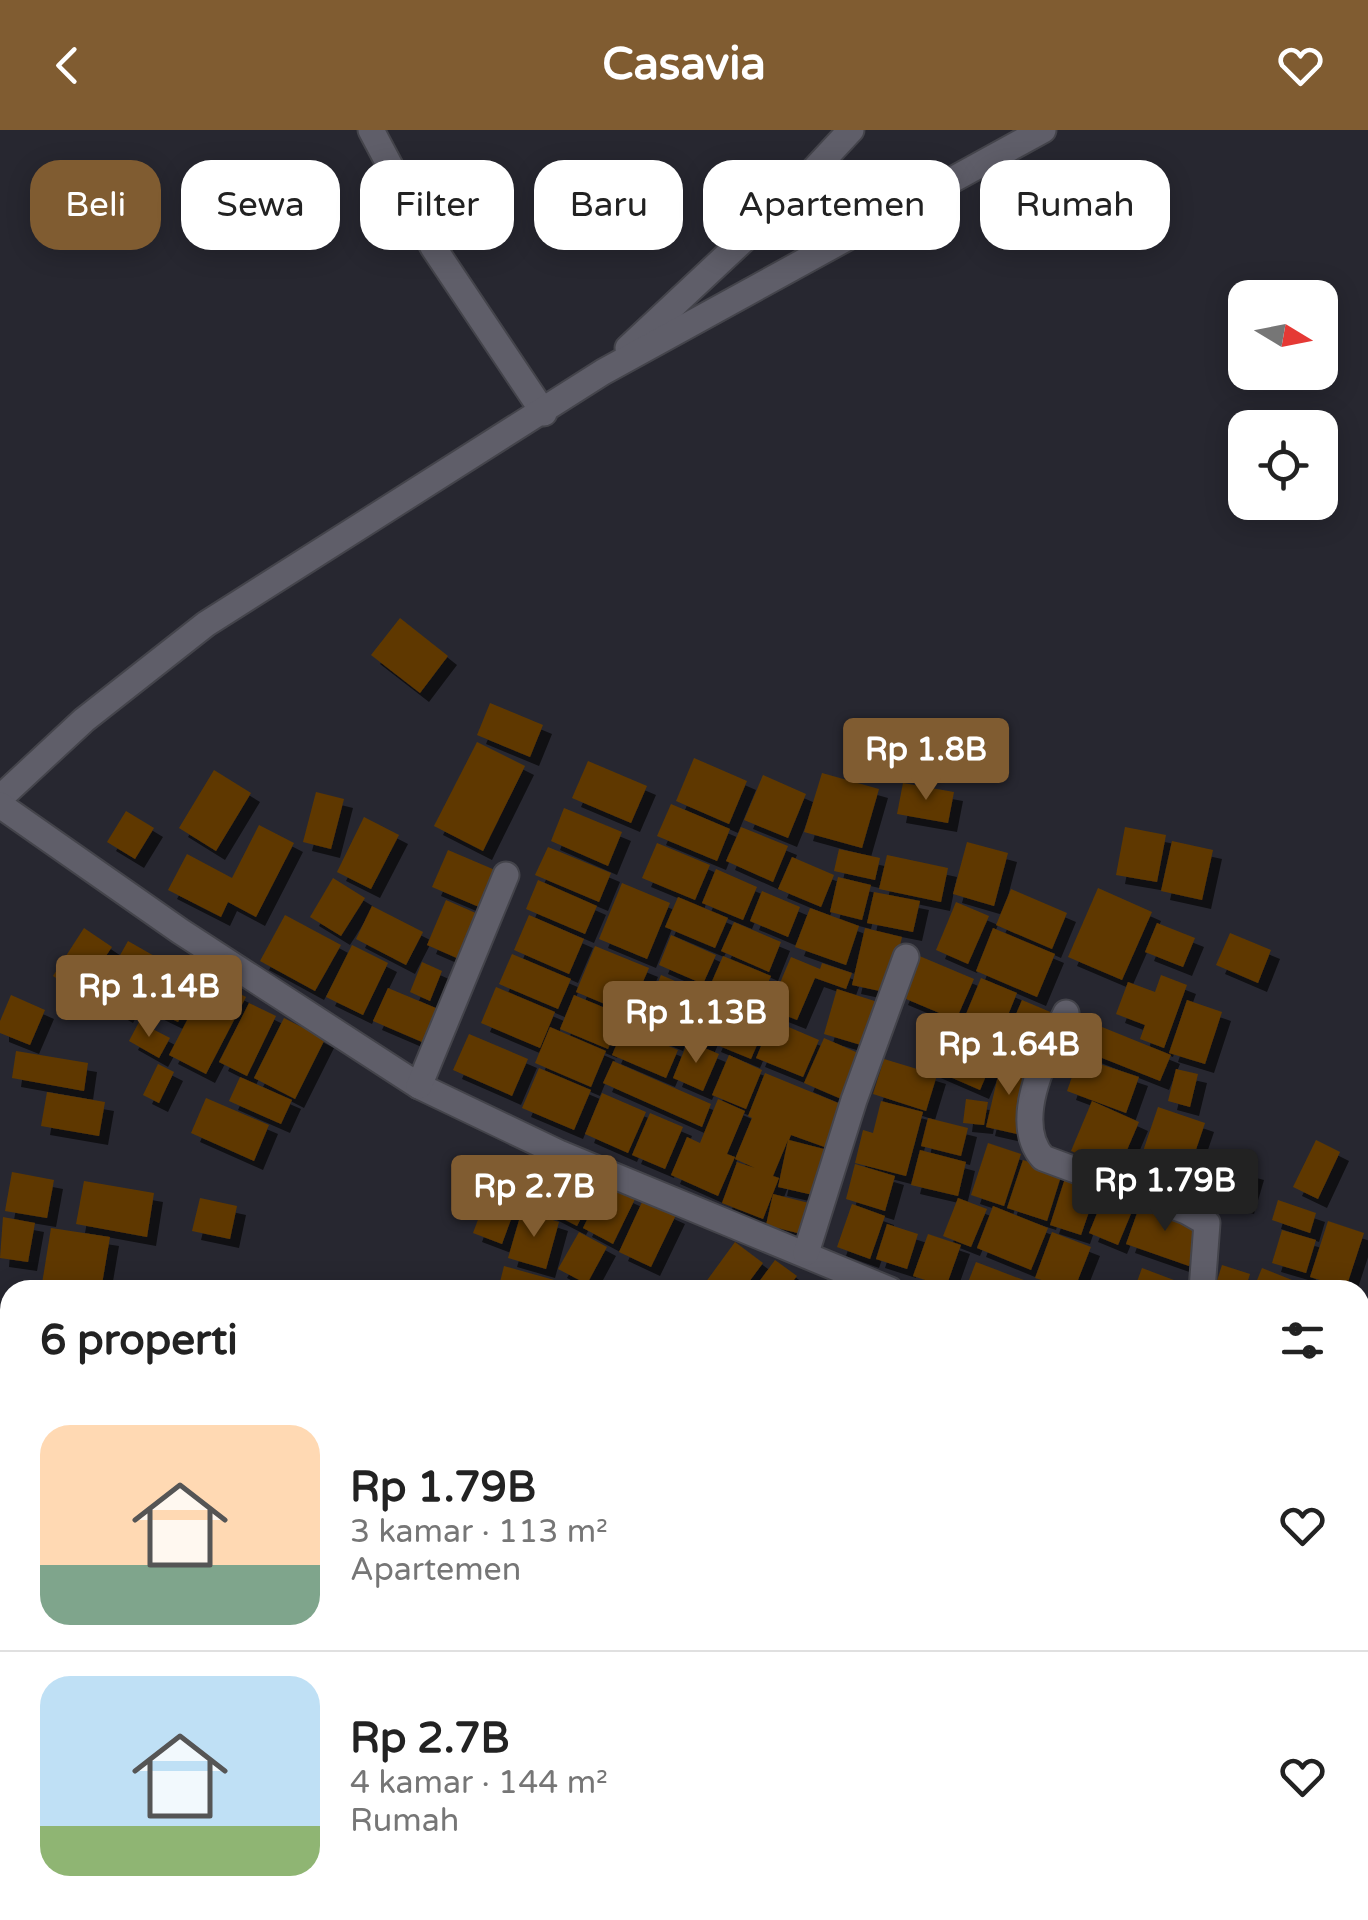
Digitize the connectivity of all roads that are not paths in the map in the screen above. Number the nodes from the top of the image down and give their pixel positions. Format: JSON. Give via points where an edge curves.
{"nodes":[{"id":1,"x":371,"y":130,"type":"edge"},
{"id":2,"x":851,"y":130,"type":"edge"},
{"id":3,"x":1043,"y":130,"type":"edge"},
{"id":4,"x":603,"y":372,"type":"junction"},
{"id":5,"x":544,"y":413,"type":"junction"},
{"id":6,"x":0,"y":801,"type":"edge"},
{"id":7,"x":506,"y":874,"type":"dead end"},
{"id":8,"x":906,"y":956,"type":"dead end"},
{"id":9,"x":1066,"y":1013,"type":"dead end"},
{"id":10,"x":418,"y":1086,"type":"junction"},
{"id":11,"x":806,"y":1253,"type":"junction"},
{"id":12,"x":867,"y":1280,"type":"edge"},
{"id":13,"x":1203,"y":1280,"type":"edge"}],
"edges":[{"from":1,"to":5,"type":"street","via":[[433,248]]},
{"from":2,"to":4,"type":"street"},
{"from":3,"to":4,"type":"street"},
{"from":4,"to":5,"type":"street"},
{"from":5,"to":6,"type":"street","via":[[206,624],[84,720]]},
{"from":6,"to":10,"type":"street","via":[[180,931]]},
{"from":7,"to":10,"type":"street"},
{"from":8,"to":11,"type":"street"},
{"from":9,"to":13,"type":"street","via":[[1038,1080],[1030,1139],[1043,1158],[1207,1223]]},
{"from":10,"to":11,"type":"street","via":[[560,1153]]},
{"from":11,"to":12,"type":"street"}]}
